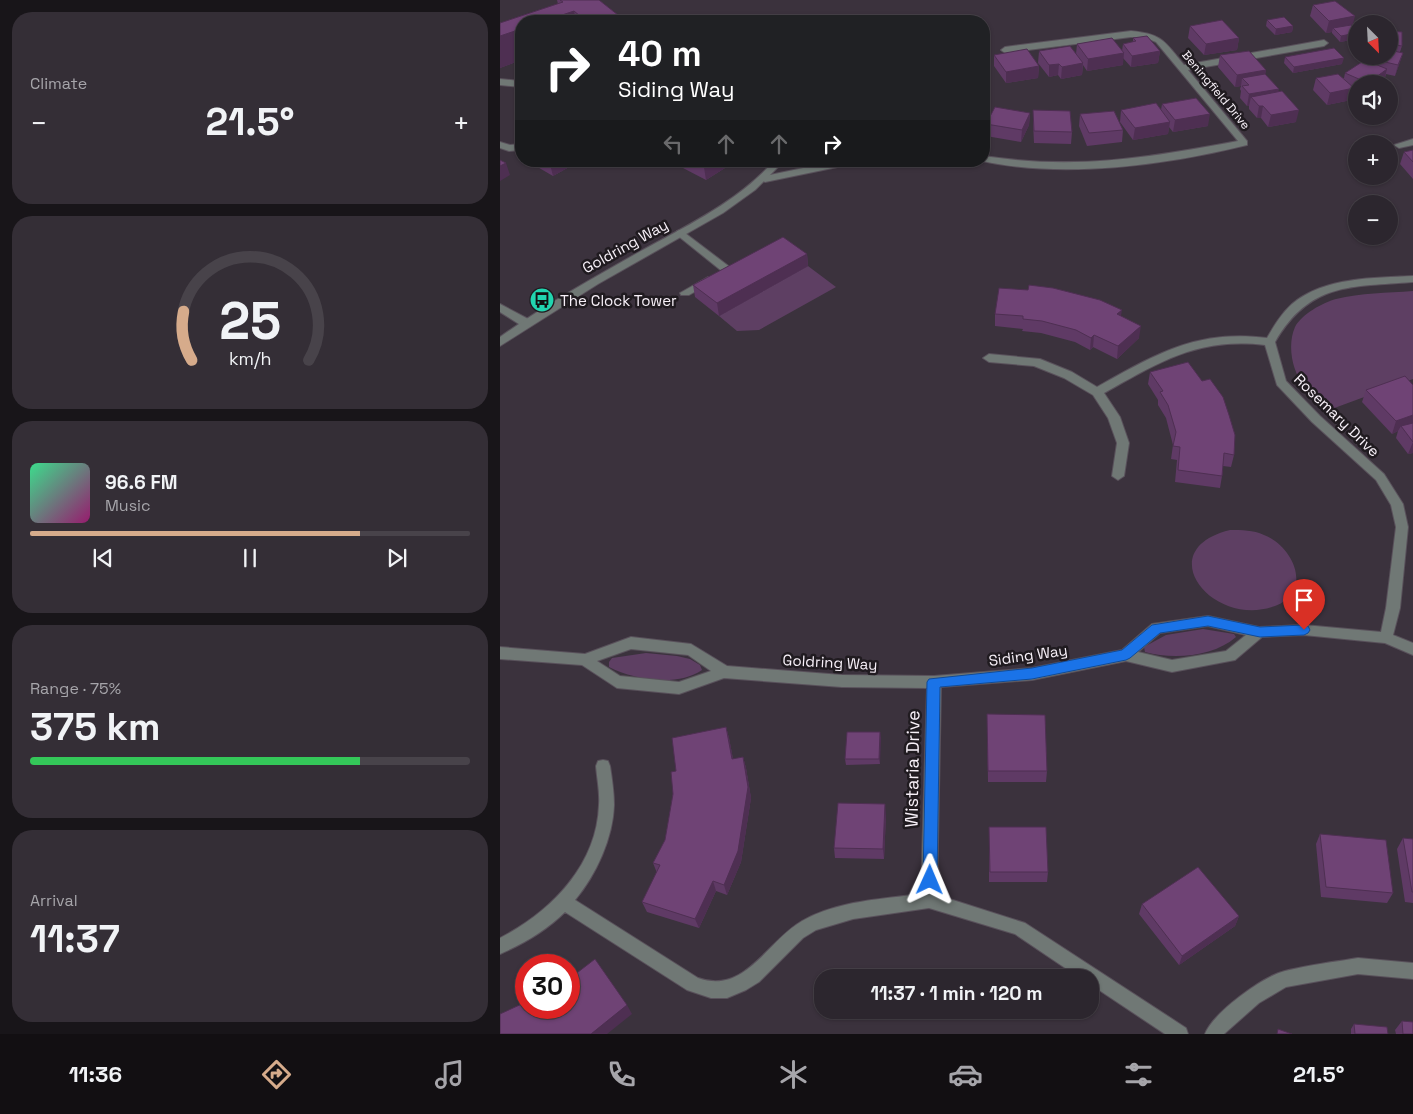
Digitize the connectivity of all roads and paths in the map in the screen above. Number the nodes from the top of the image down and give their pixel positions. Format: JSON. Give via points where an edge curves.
{"nodes":[{"id":1,"x":1324,"y":43,"type":"dead end"},
{"id":2,"x":1004,"y":50,"type":"dead end"},
{"id":3,"x":1182,"y":68,"type":"junction"},
{"id":4,"x":500,"y":82,"type":"edge"},
{"id":5,"x":515,"y":83,"type":"edge"},
{"id":6,"x":1413,"y":142,"type":"edge"},
{"id":7,"x":500,"y":145,"type":"edge"},
{"id":8,"x":1399,"y":145,"type":"dead end"},
{"id":9,"x":515,"y":148,"type":"edge"},
{"id":10,"x":990,"y":160,"type":"edge"},
{"id":11,"x":774,"y":167,"type":"edge"},
{"id":12,"x":821,"y":167,"type":"edge"},
{"id":13,"x":765,"y":178,"type":"junction"},
{"id":14,"x":681,"y":233,"type":"junction"},
{"id":15,"x":1413,"y":279,"type":"edge"},
{"id":16,"x":685,"y":293,"type":"dead end"},
{"id":17,"x":500,"y":307,"type":"edge"},
{"id":18,"x":526,"y":323,"type":"junction"},
{"id":19,"x":500,"y":342,"type":"edge"},
{"id":20,"x":1270,"y":342,"type":"junction"},
{"id":21,"x":989,"y":358,"type":"dead end"},
{"id":22,"x":1097,"y":392,"type":"junction"},
{"id":23,"x":1118,"y":476,"type":"dead end"},
{"id":24,"x":1260,"y":632,"type":"junction"},
{"id":25,"x":1386,"y":638,"type":"junction"},
{"id":26,"x":1413,"y":649,"type":"edge"},
{"id":27,"x":500,"y":653,"type":"edge"},
{"id":28,"x":1126,"y":655,"type":"junction"},
{"id":29,"x":585,"y":660,"type":"junction"},
{"id":30,"x":724,"y":672,"type":"junction"},
{"id":31,"x":934,"y":682,"type":"junction"},
{"id":32,"x":603,"y":766,"type":"dead end"},
{"id":33,"x":929,"y":900,"type":"junction"},
{"id":34,"x":565,"y":903,"type":"junction"},
{"id":35,"x":500,"y":946,"type":"edge"},
{"id":36,"x":1413,"y":971,"type":"edge"},
{"id":37,"x":1180,"y":1034,"type":"edge"},
{"id":38,"x":1212,"y":1034,"type":"edge"}],
"edges":[{"from":1,"to":3,"type":"street"},
{"from":2,"to":3,"type":"street","name":"Beningfield Drive","via":[[1145,35],[1159,40]]},
{"from":3,"to":10,"type":"street","name":"Beningfield Drive","via":[[1244,143],[1132,163],[1090,167],[1048,168]]},
{"from":4,"to":5,"type":"street"},
{"from":6,"to":8,"type":"street"},
{"from":7,"to":9,"type":"street"},
{"from":11,"to":13,"type":"street","name":"Goldring Way"},
{"from":12,"to":13,"type":"street","name":"Goldring Way"},
{"from":13,"to":14,"type":"street","name":"Goldring Way","via":[[738,201]]},
{"from":14,"to":16,"type":"street","via":[[731,268]]},
{"from":14,"to":18,"type":"street","name":"Goldring Way"},
{"from":15,"to":20,"type":"street","via":[[1352,284],[1318,292],[1294,306],[1278,324]]},
{"from":17,"to":18,"type":"street"},
{"from":18,"to":19,"type":"street","name":"Goldring Way"},
{"from":20,"to":22,"type":"street","via":[[1238,338],[1202,342],[1164,356]]},
{"from":20,"to":25,"type":"street","name":"Rosemary Drive","via":[[1281,382],[1380,477],[1397,504],[1402,527],[1393,608]]},
{"from":21,"to":22,"type":"street","via":[[1036,362]]},
{"from":22,"to":23,"type":"street","via":[[1114,417],[1123,443]]},
{"from":24,"to":25,"type":"street","name":"Siding Way","via":[[1304,630]]},
{"from":24,"to":28,"type":"street","name":"Siding Way","via":[[1230,656],[1172,666]]},
{"from":24,"to":28,"type":"street","name":"Siding Way","via":[[1208,621],[1157,628]]},
{"from":25,"to":26,"type":"street","name":"Siding Way"},
{"from":27,"to":29,"type":"street","name":"Goldring Way"},
{"from":28,"to":31,"type":"street","name":"Siding Way","via":[[1032,674]]},
{"from":29,"to":30,"type":"street","name":"Goldring Way","via":[[617,682],[679,688]]},
{"from":29,"to":30,"type":"street","name":"Goldring Way","via":[[631,643],[691,650]]},
{"from":30,"to":31,"type":"street","name":"Goldring Way","via":[[842,681]]},
{"from":31,"to":33,"type":"street","name":"Wistaria Drive"},
{"from":32,"to":34,"type":"street","via":[[606,810],[593,860]]},
{"from":33,"to":34,"type":"street","via":[[841,913],[808,926],[780,948],[761,971],[735,987],[711,990],[693,984]]},
{"from":33,"to":37,"type":"street","via":[[1019,928]]},
{"from":34,"to":35,"type":"street","via":[[524,936]]},
{"from":36,"to":38,"type":"street","via":[[1358,966],[1284,979],[1253,997]]}]}
